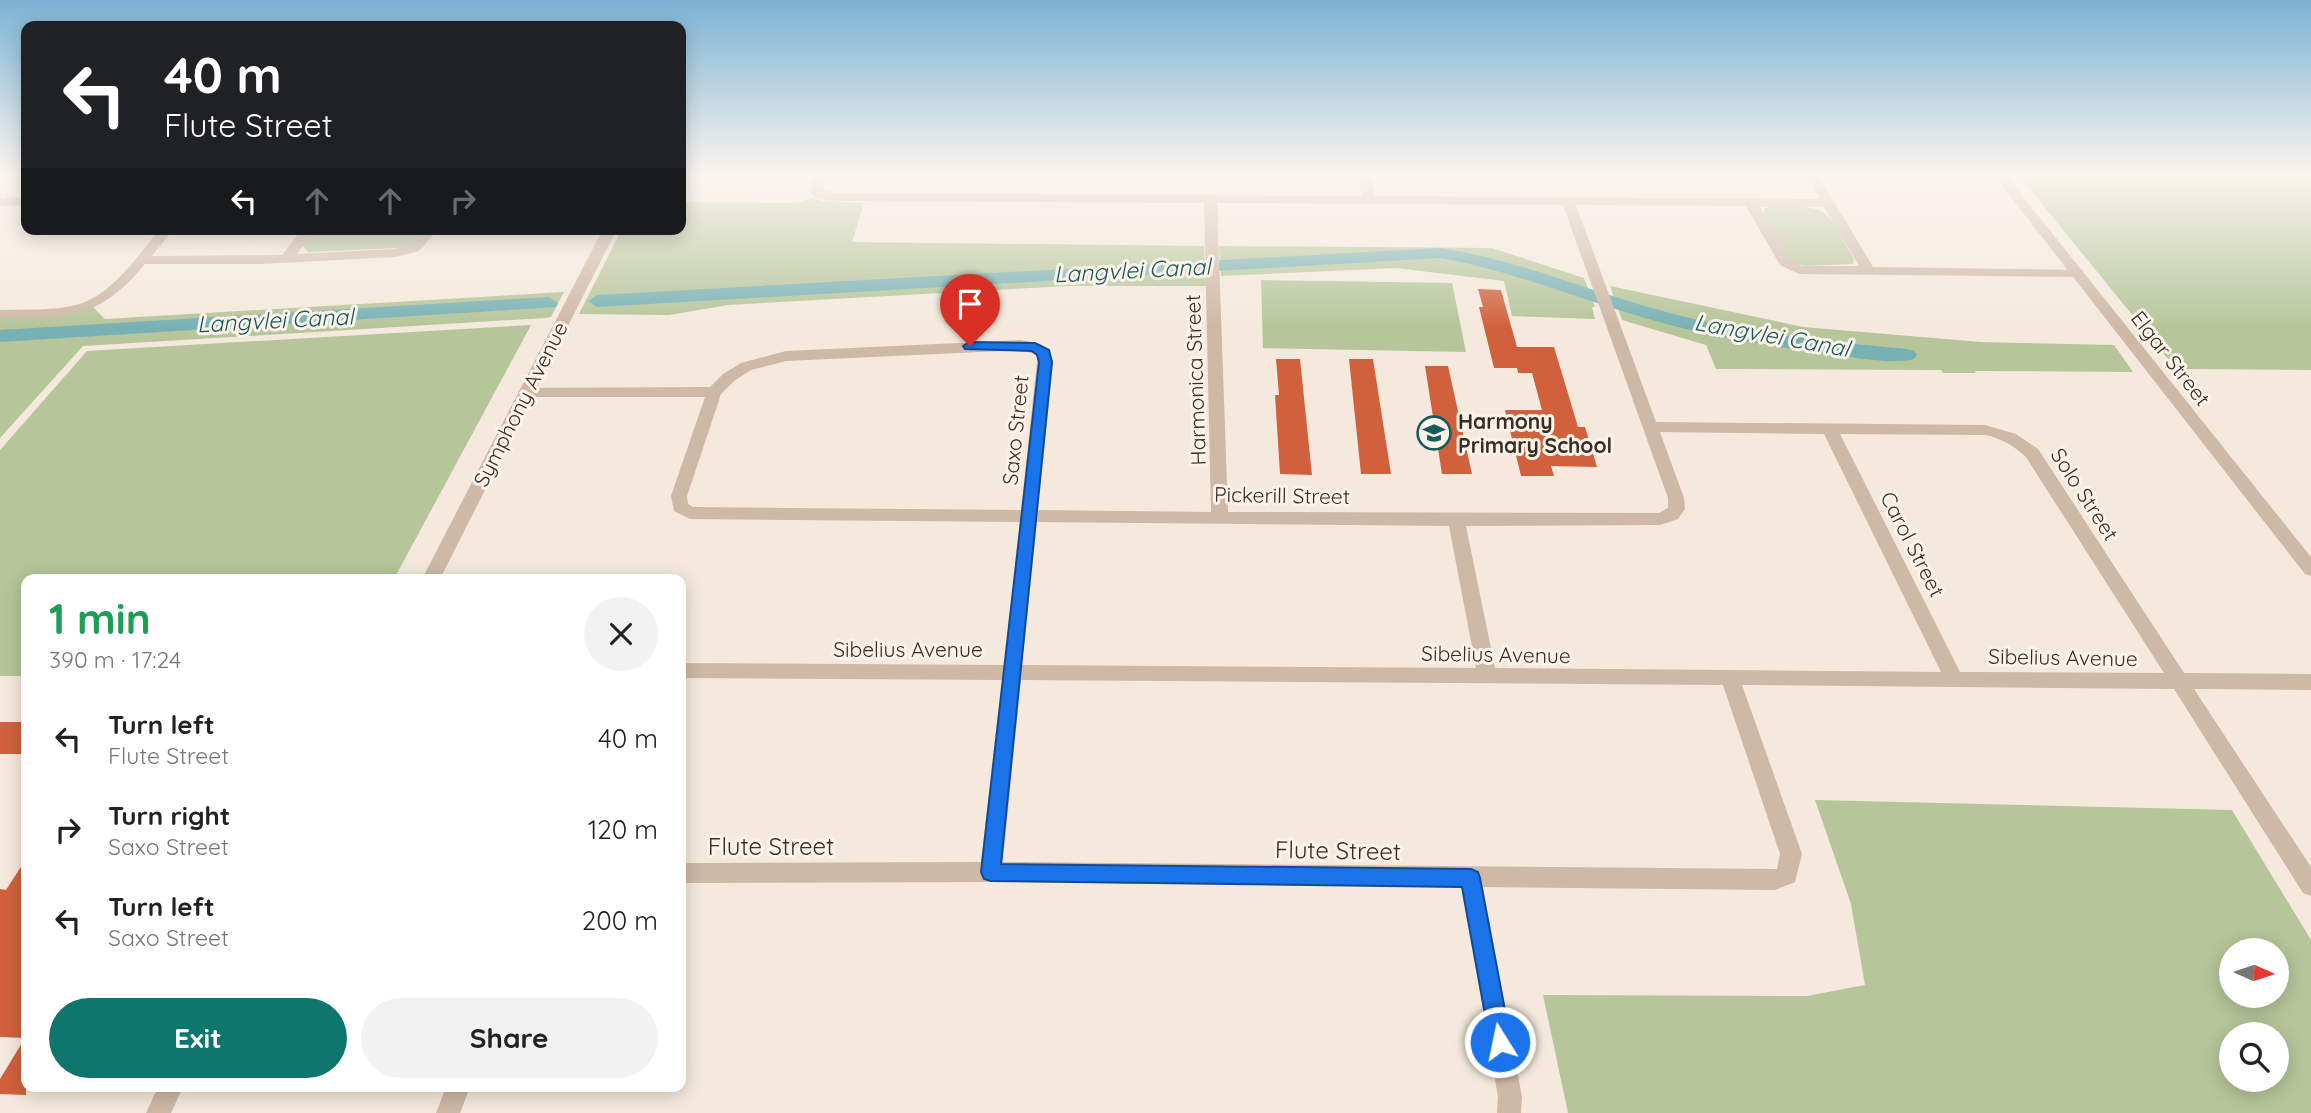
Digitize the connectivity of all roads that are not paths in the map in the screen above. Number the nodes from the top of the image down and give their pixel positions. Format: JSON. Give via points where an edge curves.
{"nodes":[{"id":1,"x":1211,"y":225,"type":"edge"},
{"id":2,"x":1577,"y":225,"type":"edge"},
{"id":3,"x":1764,"y":225,"type":"edge"},
{"id":4,"x":1842,"y":225,"type":"edge"},
{"id":5,"x":2040,"y":225,"type":"edge"},
{"id":6,"x":162,"y":235,"type":"edge"},
{"id":7,"x":304,"y":235,"type":"edge"},
{"id":8,"x":427,"y":235,"type":"edge"},
{"id":9,"x":607,"y":235,"type":"edge"},
{"id":10,"x":286,"y":259,"type":"junction"},
{"id":11,"x":141,"y":260,"type":"junction"},
{"id":12,"x":1869,"y":271,"type":"junction"},
{"id":13,"x":2078,"y":273,"type":"junction"},
{"id":14,"x":0,"y":314,"type":"edge"},
{"id":15,"x":526,"y":393,"type":"junction"},
{"id":16,"x":714,"y":393,"type":"junction"},
{"id":17,"x":1650,"y":427,"type":"junction"},
{"id":18,"x":1830,"y":430,"type":"junction"},
{"id":19,"x":1029,"y":516,"type":"junction"},
{"id":20,"x":1220,"y":517,"type":"junction"},
{"id":21,"x":1456,"y":520,"type":"junction"},
{"id":22,"x":2311,"y":569,"type":"edge"},
{"id":23,"x":434,"y":574,"type":"edge"},
{"id":24,"x":686,"y":670,"type":"edge"},
{"id":25,"x":1012,"y":672,"type":"junction"},
{"id":26,"x":1487,"y":676,"type":"junction"},
{"id":27,"x":1954,"y":678,"type":"junction"},
{"id":28,"x":1730,"y":679,"type":"junction"},
{"id":29,"x":2178,"y":681,"type":"junction"},
{"id":30,"x":2311,"y":682,"type":"edge"},
{"id":31,"x":991,"y":872,"type":"junction"},
{"id":32,"x":686,"y":873,"type":"edge"},
{"id":33,"x":1471,"y":878,"type":"junction"},
{"id":34,"x":2311,"y":886,"type":"edge"},
{"id":35,"x":168,"y":1092,"type":"edge"},
{"id":36,"x":456,"y":1092,"type":"edge"},
{"id":37,"x":158,"y":1113,"type":"edge"},
{"id":38,"x":449,"y":1113,"type":"edge"},
{"id":39,"x":1509,"y":1113,"type":"edge"}],
"edges":[{"from":1,"to":20,"type":"street","name":"Harmonica Street"},
{"from":2,"to":17,"type":"street","name":"Pickerill Street"},
{"from":3,"to":12,"type":"street","via":[[1790,267]]},
{"from":4,"to":12,"type":"street"},
{"from":5,"to":13,"type":"street","name":"Elgar Street"},
{"from":6,"to":11,"type":"street"},
{"from":7,"to":10,"type":"street"},
{"from":8,"to":10,"type":"street","via":[[421,244],[405,251]]},
{"from":9,"to":15,"type":"street","name":"Symphony Avenue"},
{"from":10,"to":11,"type":"street"},
{"from":11,"to":14,"type":"street","via":[[91,305],[67,311]]},
{"from":12,"to":13,"type":"street"},
{"from":13,"to":22,"type":"street","name":"Elgar Street"},
{"from":15,"to":16,"type":"street"},
{"from":15,"to":23,"type":"street","name":"Symphony Avenue"},
{"from":16,"to":19,"type":"street","name":"Pickerill Street","via":[[678,496],[680,507],[690,513]]},
{"from":16,"to":19,"type":"street","name":"Saxo Street","via":[[743,368],[786,356],[1035,347],[1044,353],[1045,362]]},
{"from":17,"to":18,"type":"street","name":"Solo Street"},
{"from":17,"to":21,"type":"street","name":"Pickerill Street","via":[[1675,498],[1677,509],[1672,515],[1645,520]]},
{"from":18,"to":27,"type":"street","name":"Carol Street"},
{"from":18,"to":29,"type":"street","name":"Solo Street","via":[[1985,430],[2023,445]]},
{"from":19,"to":20,"type":"street","name":"Pickerill Street"},
{"from":19,"to":25,"type":"street","name":"Saxo Street"},
{"from":20,"to":21,"type":"street","name":"Pickerill Street"},
{"from":21,"to":26,"type":"street"},
{"from":24,"to":25,"type":"street","name":"Sibelius Avenue"},
{"from":25,"to":26,"type":"street","name":"Sibelius Avenue"},
{"from":25,"to":31,"type":"street","name":"Saxo Street"},
{"from":26,"to":28,"type":"street","name":"Sibelius Avenue"},
{"from":27,"to":28,"type":"street","name":"Sibelius Avenue"},
{"from":27,"to":29,"type":"street","name":"Sibelius Avenue"},
{"from":28,"to":33,"type":"street","name":"Flute Street","via":[[1791,854],[1787,875],[1760,882]]},
{"from":29,"to":30,"type":"street","name":"Sibelius Avenue"},
{"from":29,"to":34,"type":"street","name":"Solo Street"},
{"from":31,"to":32,"type":"street","name":"Flute Street"},
{"from":31,"to":33,"type":"street","name":"Flute Street"},
{"from":33,"to":39,"type":"street","via":[[1510,1097]]},
{"from":35,"to":37,"type":"street"},
{"from":36,"to":38,"type":"street"}]}
